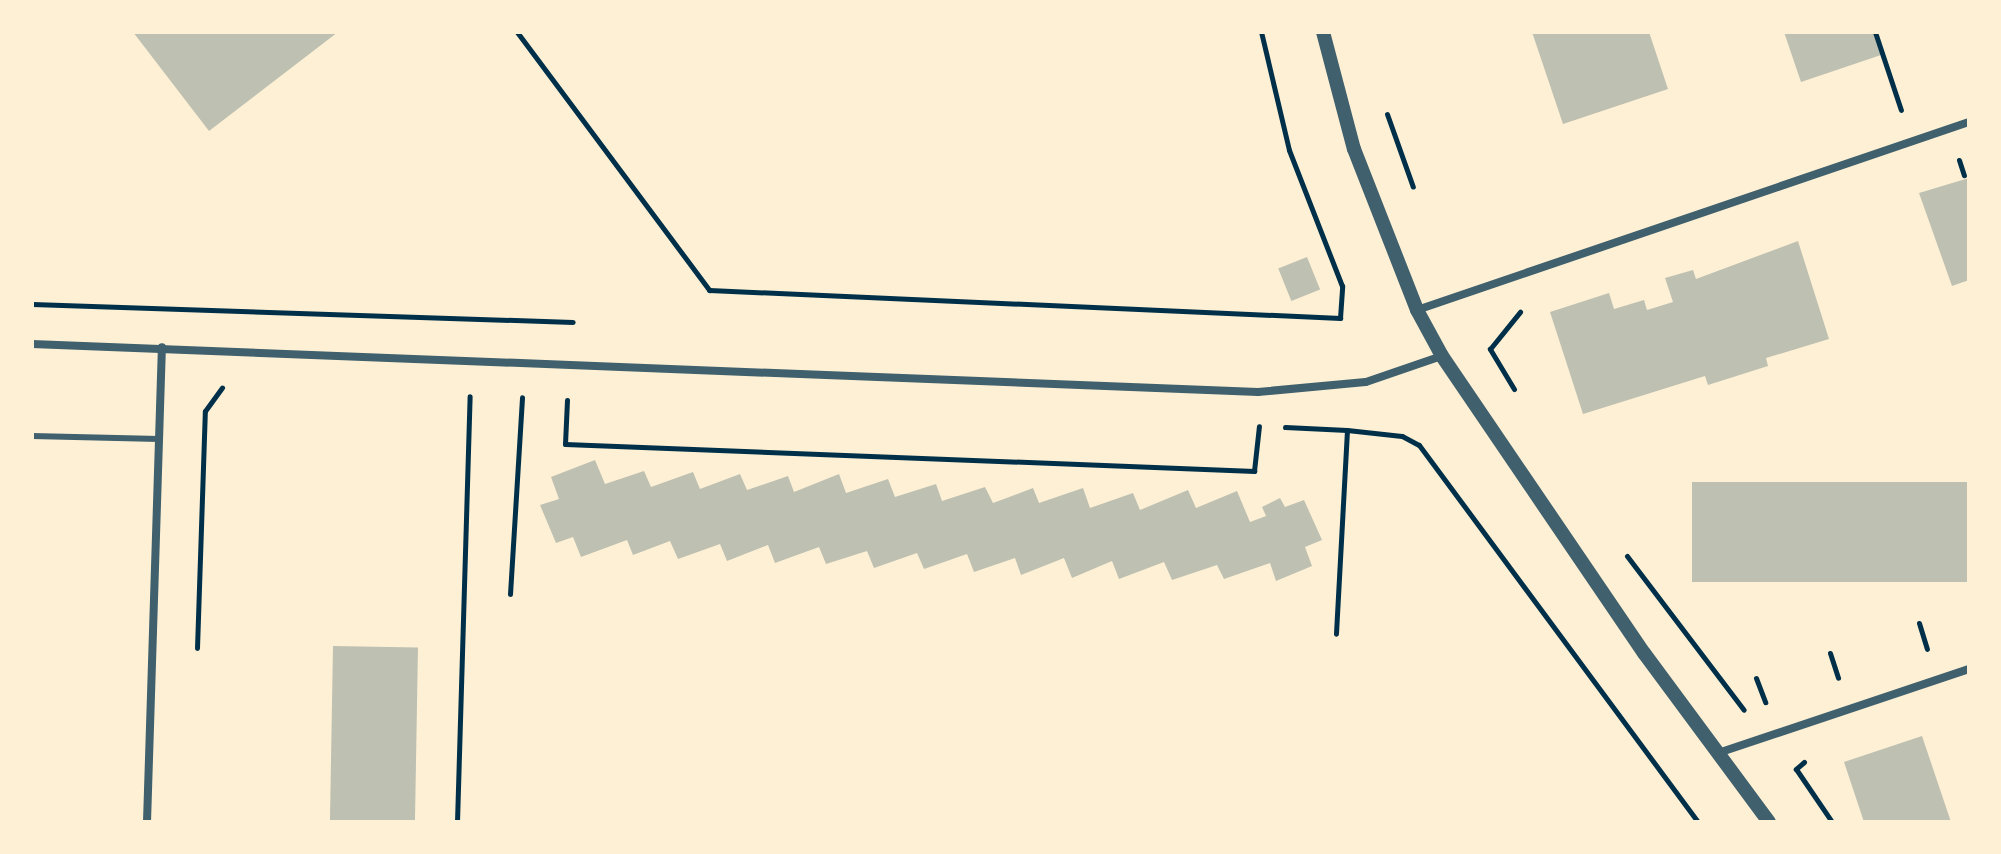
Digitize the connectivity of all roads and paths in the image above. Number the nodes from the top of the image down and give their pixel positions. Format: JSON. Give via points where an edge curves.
{"nodes":[{"id":1,"x":517,"y":32,"type":"edge"},
{"id":2,"x":1261,"y":32,"type":"edge"},
{"id":3,"x":1323,"y":32,"type":"edge"},
{"id":4,"x":1875,"y":32,"type":"edge"},
{"id":5,"x":1385,"y":106,"type":"dead end"},
{"id":6,"x":1904,"y":118,"type":"dead end"},
{"id":7,"x":1969,"y":122,"type":"edge"},
{"id":8,"x":1969,"y":156,"type":"edge"},
{"id":9,"x":1959,"y":159,"type":"junction"},
{"id":10,"x":1946,"y":163,"type":"dead end"},
{"id":11,"x":1964,"y":175,"type":"dead end"},
{"id":12,"x":1416,"y":194,"type":"dead end"},
{"id":13,"x":32,"y":304,"type":"edge"},
{"id":14,"x":1525,"y":306,"type":"dead end"},
{"id":15,"x":1417,"y":310,"type":"junction"},
{"id":16,"x":573,"y":322,"type":"dead end"},
{"id":17,"x":32,"y":344,"type":"edge"},
{"id":18,"x":162,"y":347,"type":"junction"},
{"id":19,"x":1442,"y":356,"type":"junction"},
{"id":20,"x":228,"y":385,"type":"dead end"},
{"id":21,"x":454,"y":394,"type":"dead end"},
{"id":22,"x":537,"y":397,"type":"dead end"},
{"id":23,"x":552,"y":398,"type":"dead end"},
{"id":24,"x":1521,"y":401,"type":"dead end"},
{"id":25,"x":1347,"y":430,"type":"junction"},
{"id":26,"x":32,"y":436,"type":"edge"},
{"id":27,"x":159,"y":439,"type":"junction"},
{"id":28,"x":1619,"y":545,"type":"dead end"},
{"id":29,"x":510,"y":594,"type":"dead end"},
{"id":30,"x":1919,"y":623,"type":"dead end"},
{"id":31,"x":1336,"y":634,"type":"dead end"},
{"id":32,"x":1941,"y":645,"type":"dead end"},
{"id":33,"x":197,"y":648,"type":"dead end"},
{"id":34,"x":1927,"y":650,"type":"junction"},
{"id":35,"x":1830,"y":653,"type":"dead end"},
{"id":36,"x":1912,"y":655,"type":"dead end"},
{"id":37,"x":1969,"y":669,"type":"edge"},
{"id":38,"x":1853,"y":674,"type":"dead end"},
{"id":39,"x":1756,"y":678,"type":"dead end"},
{"id":40,"x":1838,"y":679,"type":"junction"},
{"id":41,"x":1824,"y":684,"type":"dead end"},
{"id":42,"x":1780,"y":698,"type":"dead end"},
{"id":43,"x":1765,"y":703,"type":"junction"},
{"id":44,"x":1814,"y":752,"type":"dead end"},
{"id":45,"x":1718,"y":753,"type":"junction"},
{"id":46,"x":147,"y":822,"type":"edge"},
{"id":47,"x":457,"y":822,"type":"edge"},
{"id":48,"x":1698,"y":822,"type":"edge"},
{"id":49,"x":1769,"y":822,"type":"edge"},
{"id":50,"x":1832,"y":822,"type":"edge"}],
"edges":[{"from":1,"to":2,"type":"path","via":[[709,290],[1340,318],[1342,286],[1289,150]]},
{"from":3,"to":15,"type":"street","via":[[1354,149]]},
{"from":4,"to":6,"type":"path"},
{"from":5,"to":12,"type":"path"},
{"from":7,"to":15,"type":"street"},
{"from":8,"to":9,"type":"path"},
{"from":9,"to":10,"type":"path"},
{"from":9,"to":11,"type":"path"},
{"from":13,"to":16,"type":"path"},
{"from":14,"to":24,"type":"path","via":[[1490,349]]},
{"from":15,"to":19,"type":"street"},
{"from":17,"to":18,"type":"street"},
{"from":18,"to":19,"type":"street","via":[[1258,392],[1366,382]]},
{"from":18,"to":27,"type":"street"},
{"from":19,"to":45,"type":"street"},
{"from":20,"to":33,"type":"path","via":[[209,398],[205,411]]},
{"from":21,"to":47,"type":"path","via":[[470,395]]},
{"from":22,"to":29,"type":"path","via":[[522,397]]},
{"from":23,"to":25,"type":"path","via":[[567,398],[565,444],[581,445],[1254,471],[1256,426]]},
{"from":25,"to":31,"type":"path"},
{"from":25,"to":48,"type":"path","via":[[1402,436],[1419,445]]},
{"from":26,"to":27,"type":"lane"},
{"from":27,"to":46,"type":"street"},
{"from":28,"to":43,"type":"path","via":[[1743,710]]},
{"from":30,"to":34,"type":"path"},
{"from":32,"to":34,"type":"path"},
{"from":34,"to":36,"type":"path"},
{"from":35,"to":40,"type":"path"},
{"from":37,"to":45,"type":"street"},
{"from":38,"to":40,"type":"path"},
{"from":39,"to":43,"type":"path"},
{"from":40,"to":41,"type":"path"},
{"from":42,"to":43,"type":"path"},
{"from":44,"to":50,"type":"path","via":[[1796,769]]},
{"from":45,"to":49,"type":"street"}]}
